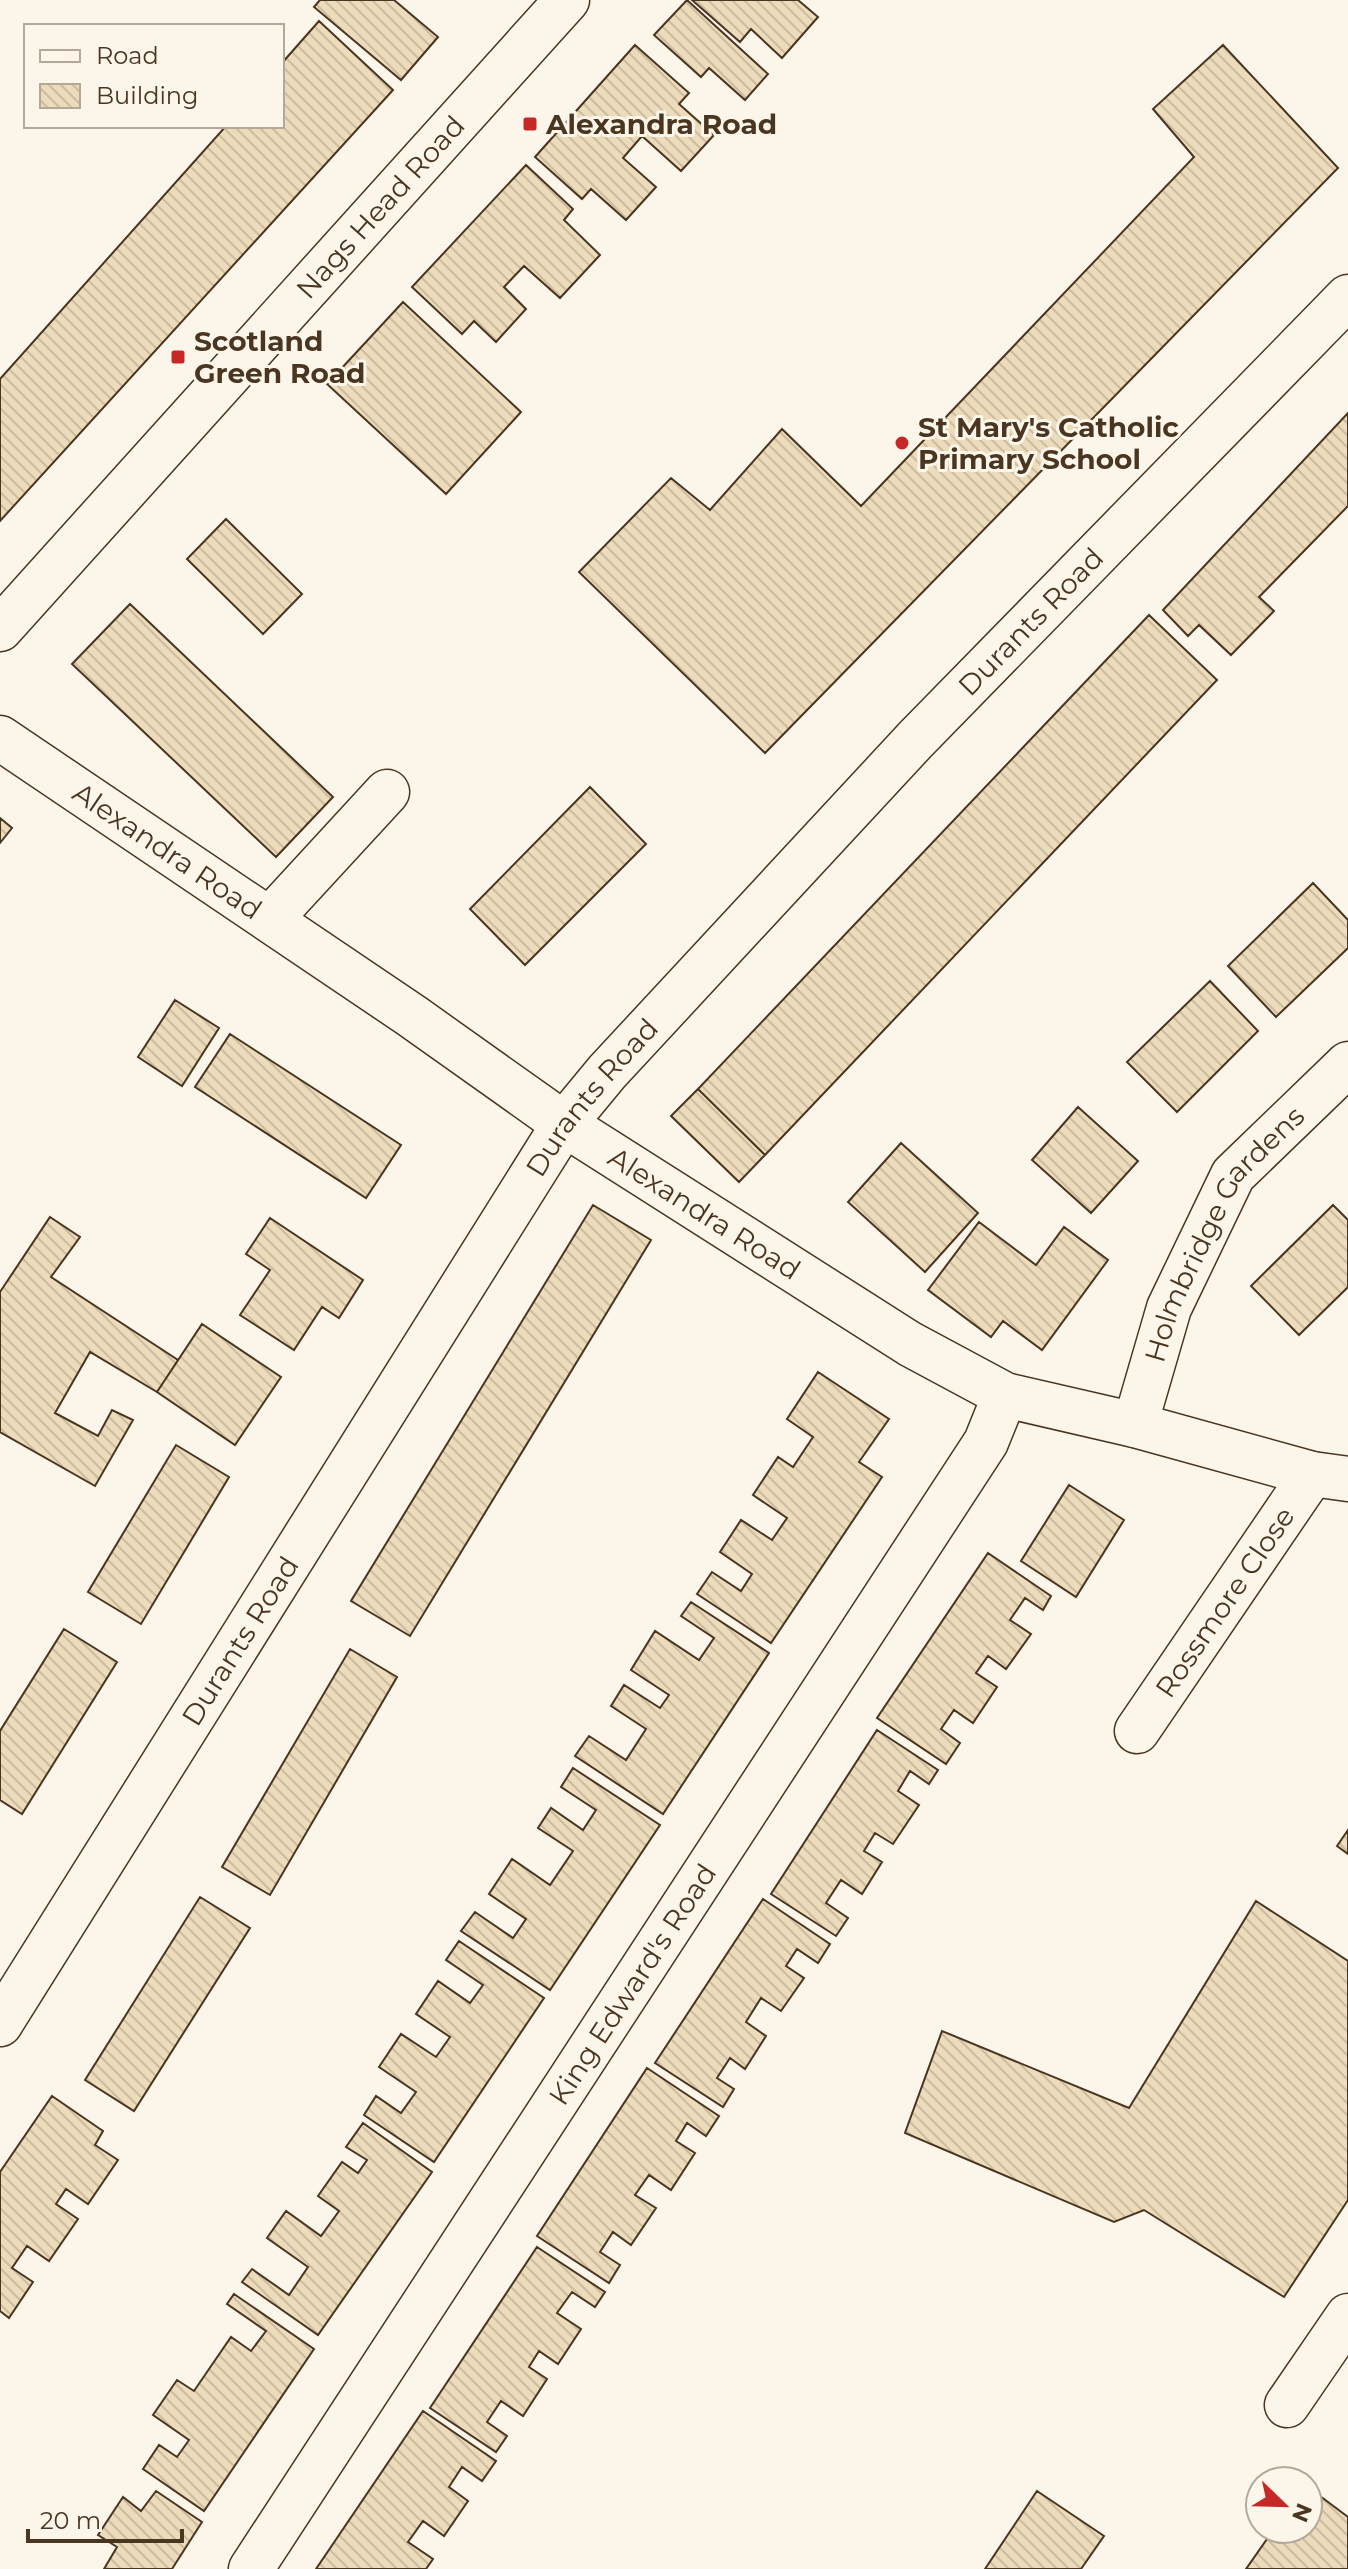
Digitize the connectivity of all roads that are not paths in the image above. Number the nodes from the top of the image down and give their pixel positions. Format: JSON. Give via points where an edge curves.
{"nodes":[{"id":1,"x":567,"y":0,"type":"edge"},
{"id":2,"x":1348,"y":297,"type":"edge"},
{"id":3,"x":0,"y":629,"type":"edge"},
{"id":4,"x":16,"y":750,"type":"edge"},
{"id":5,"x":387,"y":792,"type":"dead end"},
{"id":6,"x":270,"y":919,"type":"junction"},
{"id":7,"x":1348,"y":1064,"type":"edge"},
{"id":8,"x":564,"y":1124,"type":"junction"},
{"id":9,"x":1005,"y":1395,"type":"junction"},
{"id":10,"x":1135,"y":1425,"type":"junction"},
{"id":11,"x":1330,"y":1476,"type":"edge"},
{"id":12,"x":1137,"y":1731,"type":"dead end"},
{"id":13,"x":0,"y":2024,"type":"edge"},
{"id":14,"x":1348,"y":2316,"type":"edge"},
{"id":15,"x":1287,"y":2405,"type":"dead end"},
{"id":16,"x":251,"y":2569,"type":"edge"}],
"edges":[{"from":1,"to":3,"type":"street","name":"Nags Head Road"},
{"from":2,"to":8,"type":"street","name":"Durants Road","via":[[915,740]]},
{"from":4,"to":6,"type":"street","name":"Alexandra Road"},
{"from":5,"to":6,"type":"street"},
{"from":6,"to":8,"type":"street","name":"Alexandra Road"},
{"from":7,"to":10,"type":"street","name":"Holmbridge Gardens","via":[[1233,1175],[1169,1308]]},
{"from":8,"to":9,"type":"street","name":"Alexandra Road","via":[[910,1344]]},
{"from":8,"to":13,"type":"street","name":"Durants Road"},
{"from":9,"to":10,"type":"street","name":"Alexandra Road"},
{"from":9,"to":16,"type":"street","name":"King Edward's Road","via":[[978,1456]]},
{"from":10,"to":11,"type":"street","name":"Alexandra Road"},
{"from":11,"to":12,"type":"street","name":"Rossmore Close"},
{"from":14,"to":15,"type":"street"}]}
